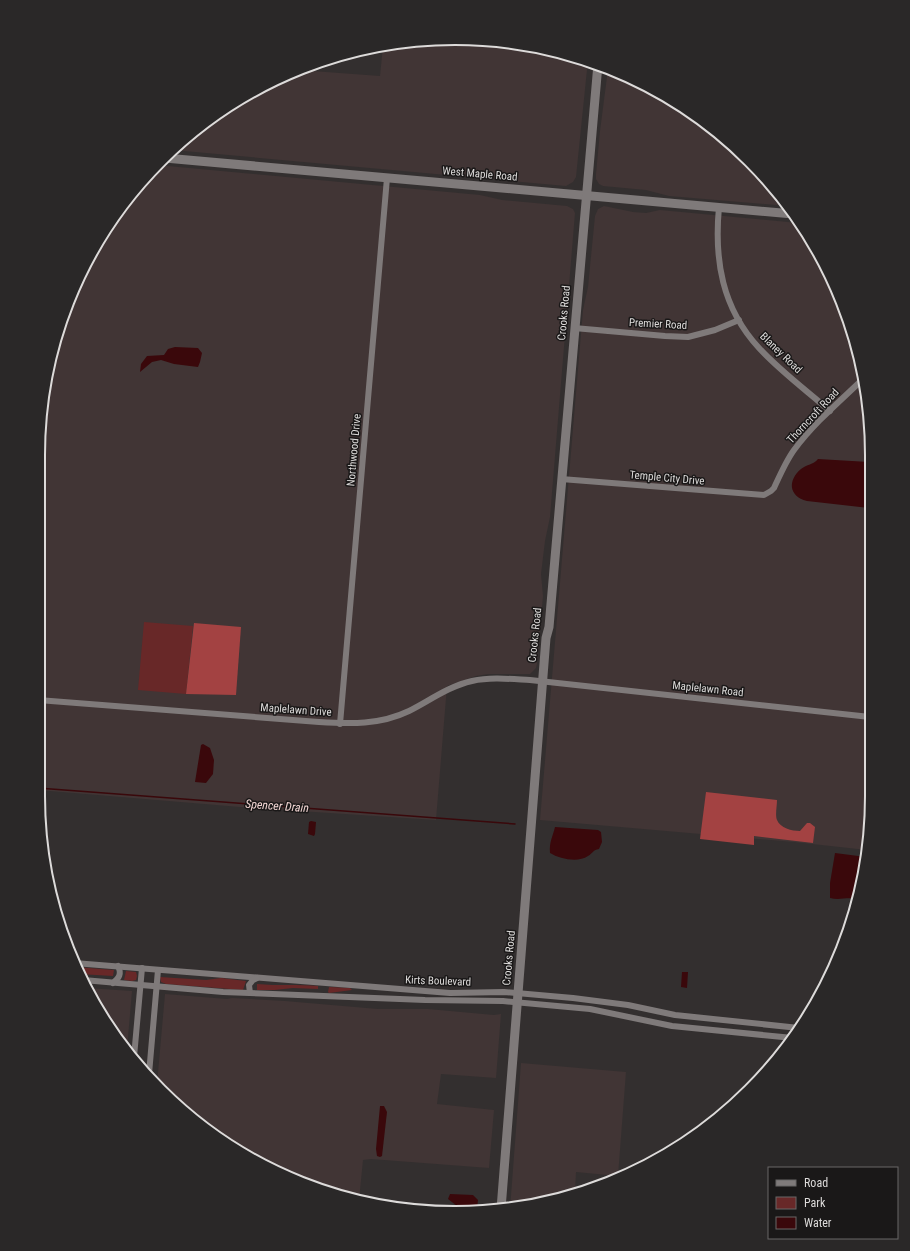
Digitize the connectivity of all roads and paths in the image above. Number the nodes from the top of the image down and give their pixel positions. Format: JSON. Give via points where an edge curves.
{"nodes":[{"id":1,"x":597,"y":71,"type":"edge"},
{"id":2,"x":172,"y":159,"type":"edge"},
{"id":3,"x":387,"y":178,"type":"junction"},
{"id":4,"x":587,"y":196,"type":"junction"},
{"id":5,"x":718,"y":207,"type":"junction"},
{"id":6,"x":786,"y":213,"type":"edge"},
{"id":7,"x":739,"y":320,"type":"junction"},
{"id":8,"x":574,"y":328,"type":"junction"},
{"id":9,"x":858,"y":384,"type":"edge"},
{"id":10,"x":830,"y":411,"type":"junction"},
{"id":11,"x":561,"y":479,"type":"junction"},
{"id":12,"x":771,"y":491,"type":"joint"},
{"id":13,"x":543,"y":682,"type":"junction"},
{"id":14,"x":45,"y":701,"type":"edge"},
{"id":15,"x":865,"y":715,"type":"edge"},
{"id":16,"x":340,"y":724,"type":"junction"},
{"id":17,"x":81,"y":963,"type":"edge"},
{"id":18,"x":118,"y":966,"type":"junction"},
{"id":19,"x":142,"y":968,"type":"junction"},
{"id":20,"x":158,"y":970,"type":"junction"},
{"id":21,"x":258,"y":978,"type":"junction"},
{"id":22,"x":89,"y":981,"type":"edge"},
{"id":23,"x":113,"y":983,"type":"junction"},
{"id":24,"x":323,"y":983,"type":"junction"},
{"id":25,"x":140,"y":985,"type":"junction"},
{"id":26,"x":156,"y":986,"type":"junction"},
{"id":27,"x":250,"y":993,"type":"junction"},
{"id":28,"x":319,"y":995,"type":"junction"},
{"id":29,"x":517,"y":998,"type":"junction"},
{"id":30,"x":793,"y":1027,"type":"edge"},
{"id":31,"x":786,"y":1037,"type":"edge"},
{"id":32,"x":134,"y":1051,"type":"edge"},
{"id":33,"x":149,"y":1069,"type":"edge"},
{"id":34,"x":502,"y":1203,"type":"edge"}],
"edges":[{"from":1,"to":4,"type":"main road","name":"Crooks Road"},
{"from":2,"to":3,"type":"main road","name":"West Maple Road"},
{"from":3,"to":4,"type":"main road","name":"West Maple Road"},
{"from":3,"to":16,"type":"street","name":"Northwood Drive"},
{"from":4,"to":5,"type":"main road","name":"West Maple Road"},
{"from":4,"to":8,"type":"main road","name":"Crooks Road"},
{"from":5,"to":6,"type":"main road","name":"West Maple Road"},
{"from":5,"to":7,"type":"street","name":"Blaney Road","via":[[718,258],[725,291]]},
{"from":7,"to":8,"type":"street","name":"Premier Road","via":[[688,337]]},
{"from":7,"to":10,"type":"street","name":"Blaney Road","via":[[765,354]]},
{"from":8,"to":11,"type":"main road","name":"Crooks Road"},
{"from":9,"to":10,"type":"street","name":"Thorncroft Road"},
{"from":10,"to":12,"type":"street","name":"Thorncroft Road","via":[[804,437]]},
{"from":11,"to":12,"type":"street","name":"Temple City Drive","via":[[755,495],[764,495]]},
{"from":11,"to":13,"type":"main road","name":"Crooks Road"},
{"from":13,"to":15,"type":"street","name":"Maplelawn Road"},
{"from":13,"to":16,"type":"street","name":"Maplelawn Drive","via":[[496,678],[471,681],[388,719],[369,723]]},
{"from":13,"to":29,"type":"main road","name":"Crooks Road"},
{"from":14,"to":16,"type":"street","name":"Maplelawn Drive"},
{"from":17,"to":18,"type":"street","name":"Kirts Boulevard"},
{"from":18,"to":19,"type":"street","name":"Kirts Boulevard"},
{"from":18,"to":23,"type":"street","via":[[120,974]]},
{"from":19,"to":20,"type":"street","name":"Kirts Boulevard"},
{"from":19,"to":25,"type":"street"},
{"from":20,"to":21,"type":"street","name":"Kirts Boulevard"},
{"from":20,"to":26,"type":"street"},
{"from":21,"to":24,"type":"street","name":"Kirts Boulevard"},
{"from":21,"to":27,"type":"street","via":[[250,982]]},
{"from":22,"to":23,"type":"street","name":"Kirts Boulevard"},
{"from":23,"to":25,"type":"street","name":"Kirts Boulevard"},
{"from":24,"to":28,"type":"street","via":[[323,991]]},
{"from":24,"to":29,"type":"street","name":"Kirts Boulevard"},
{"from":25,"to":26,"type":"street","name":"Kirts Boulevard"},
{"from":25,"to":32,"type":"street"},
{"from":26,"to":27,"type":"street","name":"Kirts Boulevard"},
{"from":26,"to":33,"type":"street"},
{"from":27,"to":28,"type":"street","name":"Kirts Boulevard"},
{"from":28,"to":29,"type":"street","name":"Kirts Boulevard"},
{"from":29,"to":30,"type":"street","name":"Kirts Boulevard","via":[[628,1005],[675,1016]]},
{"from":29,"to":31,"type":"street","name":"Kirts Boulevard","via":[[590,1009],[672,1026]]},
{"from":29,"to":34,"type":"main road","name":"Crooks Road"}]}
